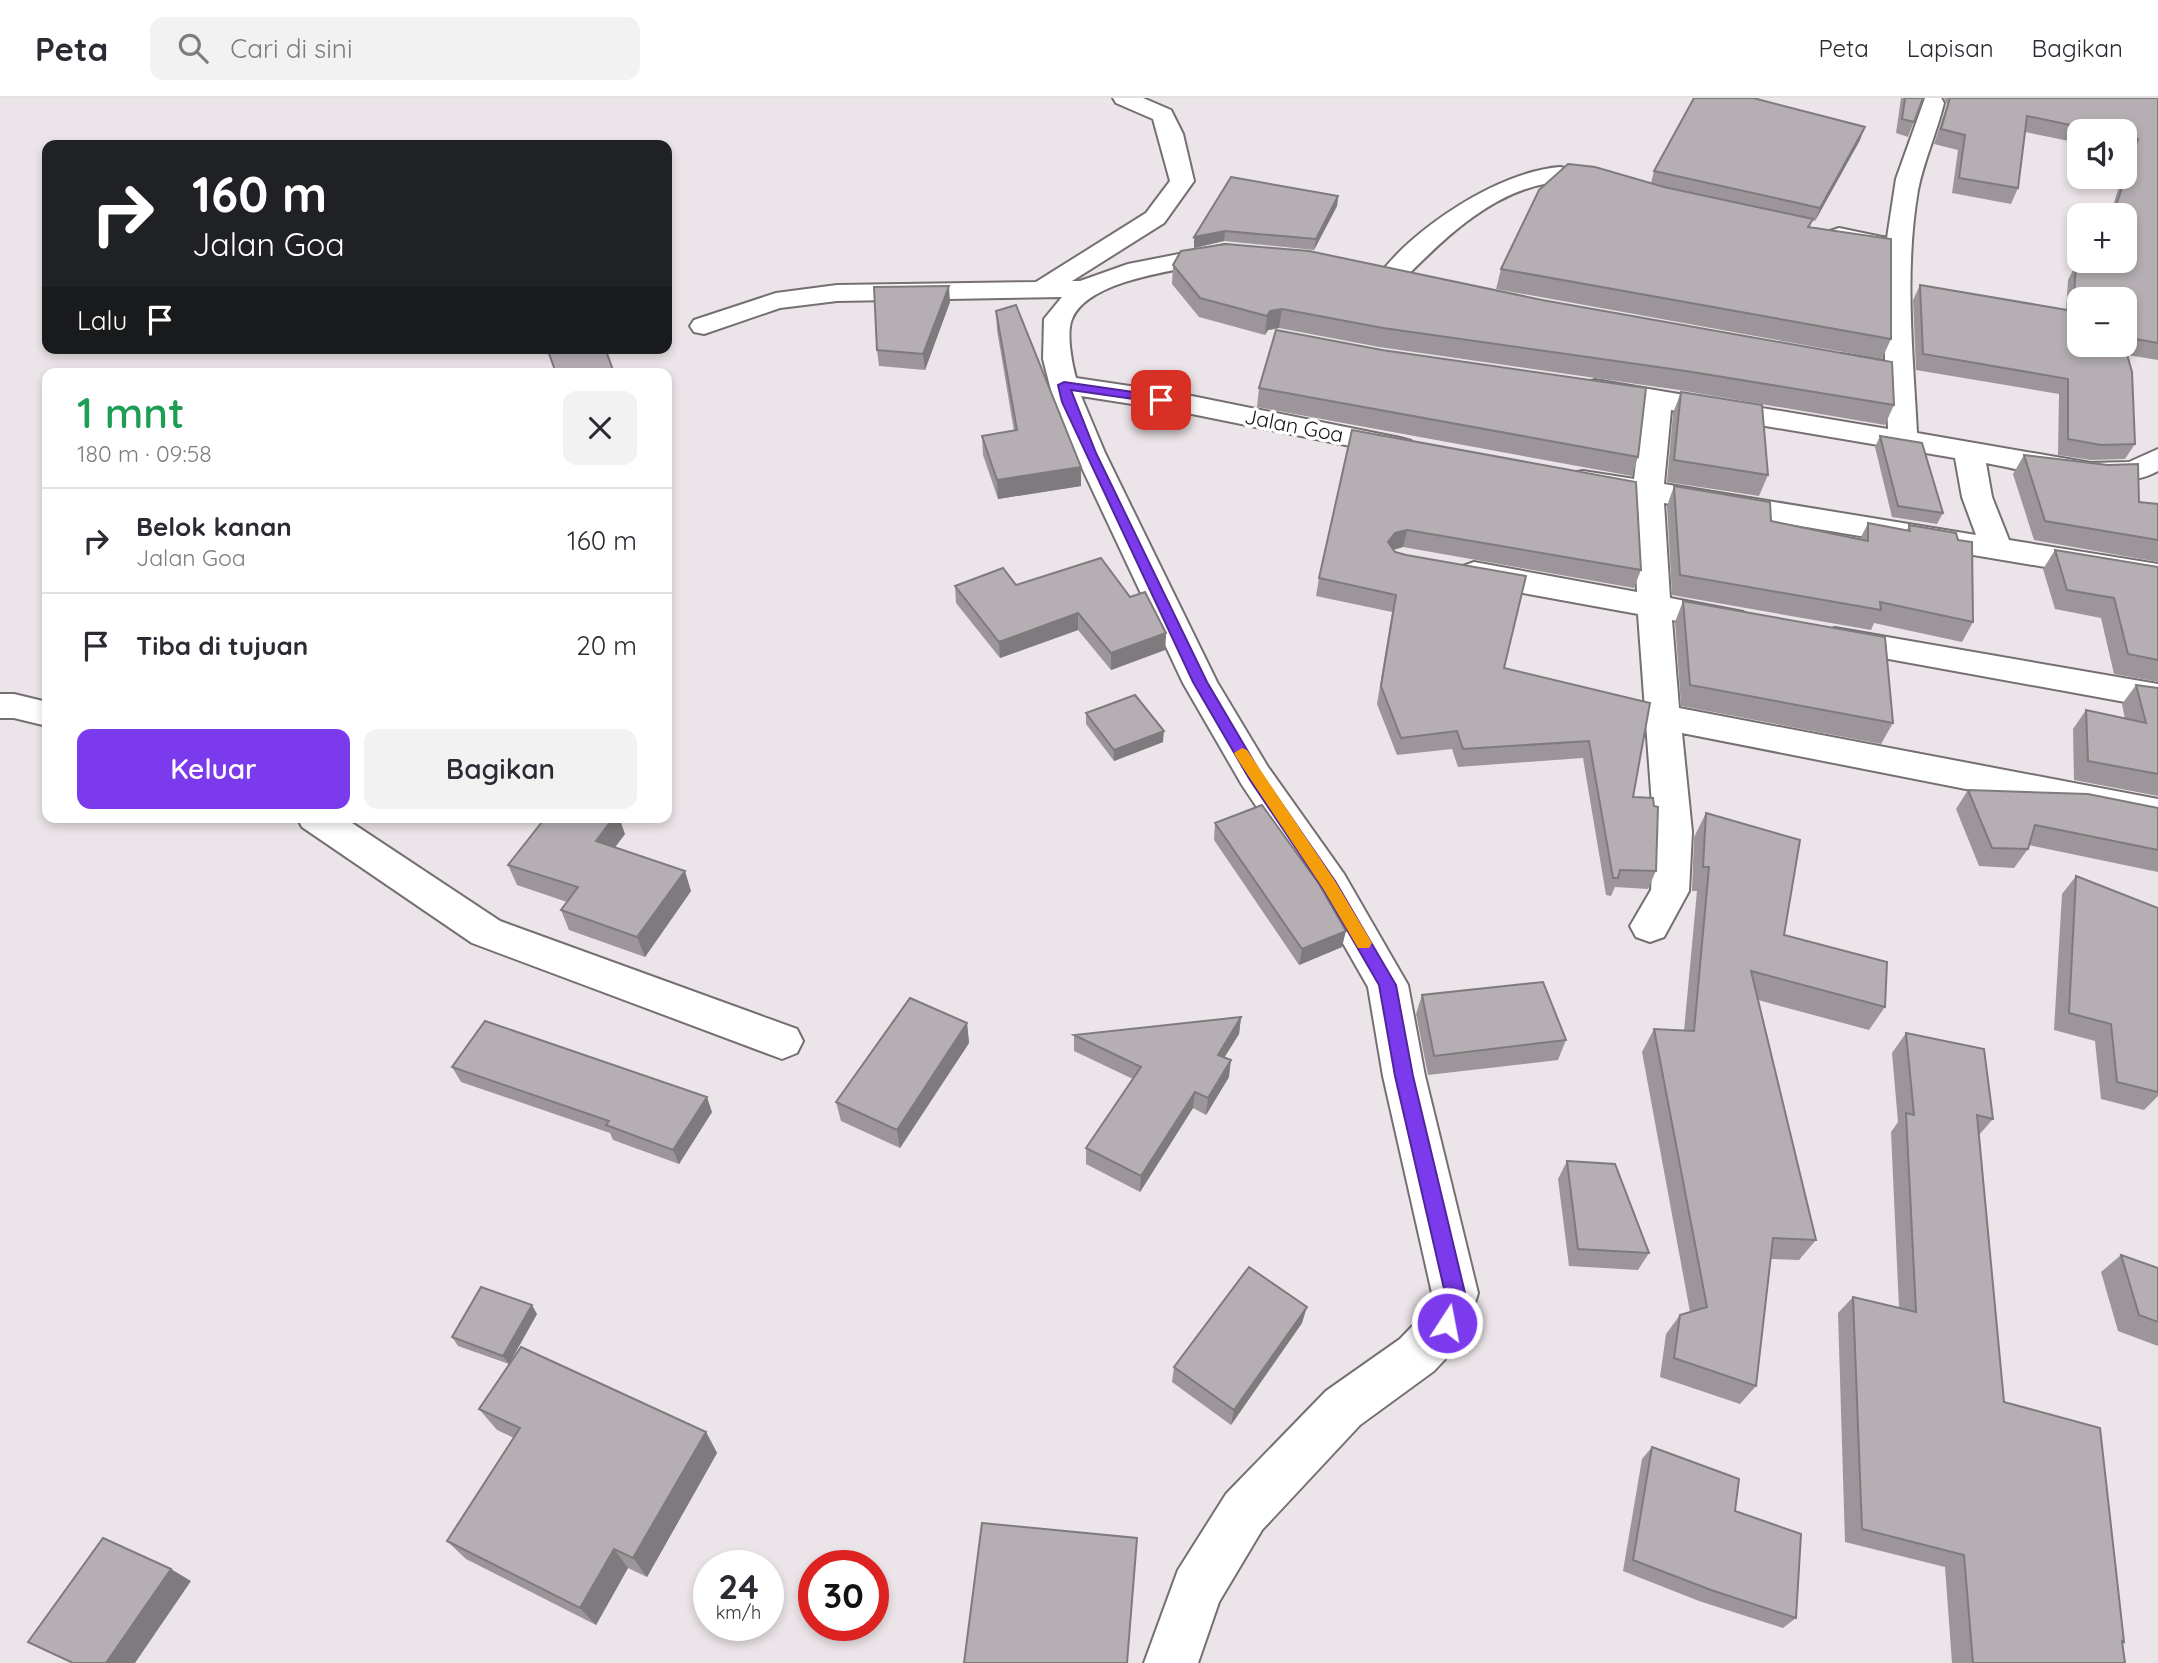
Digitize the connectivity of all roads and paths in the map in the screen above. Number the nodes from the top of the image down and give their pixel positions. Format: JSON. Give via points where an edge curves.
{"nodes":[{"id":1,"x":1124,"y":98,"type":"edge"},
{"id":2,"x":1933,"y":103,"type":"dead end"},
{"id":3,"x":1630,"y":190,"type":"edge"},
{"id":4,"x":1821,"y":232,"type":"edge"},
{"id":5,"x":1900,"y":248,"type":"junction"},
{"id":6,"x":1247,"y":254,"type":"edge"},
{"id":7,"x":1426,"y":286,"type":"edge"},
{"id":8,"x":1083,"y":289,"type":"junction"},
{"id":9,"x":1039,"y":290,"type":"junction"},
{"id":10,"x":704,"y":326,"type":"dead end"},
{"id":11,"x":1815,"y":357,"type":"edge"},
{"id":12,"x":1902,"y":373,"type":"junction"},
{"id":13,"x":1064,"y":385,"type":"junction"},
{"id":14,"x":1572,"y":386,"type":"edge"},
{"id":15,"x":1658,"y":398,"type":"junction"},
{"id":16,"x":1903,"y":440,"type":"junction"},
{"id":17,"x":1969,"y":451,"type":"junction"},
{"id":18,"x":1430,"y":453,"type":"edge"},
{"id":19,"x":2158,"y":457,"type":"edge"},
{"id":20,"x":1549,"y":475,"type":"edge"},
{"id":21,"x":1648,"y":490,"type":"junction"},
{"id":22,"x":1996,"y":547,"type":"junction"},
{"id":23,"x":1442,"y":568,"type":"edge"},
{"id":24,"x":2158,"y":575,"type":"edge"},
{"id":25,"x":1654,"y":606,"type":"junction"},
{"id":26,"x":1763,"y":626,"type":"edge"},
{"id":27,"x":1804,"y":633,"type":"edge"},
{"id":28,"x":2158,"y":696,"type":"edge"},
{"id":29,"x":0,"y":706,"type":"edge"},
{"id":30,"x":42,"y":713,"type":"edge"},
{"id":31,"x":1662,"y":717,"type":"junction"},
{"id":32,"x":2158,"y":813,"type":"edge"},
{"id":33,"x":324,"y":823,"type":"edge"},
{"id":34,"x":1650,"y":926,"type":"dead end"},
{"id":35,"x":782,"y":1041,"type":"dead end"},
{"id":36,"x":1171,"y":1663,"type":"edge"}],
"edges":[{"from":1,"to":9,"type":"street","via":[[1163,115],[1182,181],[1155,218]]},
{"from":2,"to":5,"type":"street","via":[[1906,186]]},
{"from":3,"to":7,"type":"street","via":[[1580,176],[1552,175],[1523,182],[1485,200],[1378,274]]},
{"from":4,"to":5,"type":"street"},
{"from":5,"to":12,"type":"street"},
{"from":6,"to":8,"type":"street","via":[[1184,260],[1128,272]]},
{"from":8,"to":9,"type":"street"},
{"from":8,"to":13,"type":"street","via":[[1058,319],[1058,359]]},
{"from":9,"to":10,"type":"street","via":[[799,297]]},
{"from":11,"to":12,"type":"street"},
{"from":12,"to":16,"type":"street"},
{"from":13,"to":18,"type":"street","name":"Jalan Goa","via":[[1177,402]]},
{"from":13,"to":36,"type":"street","via":[[1090,453],[1200,682],[1388,985],[1404,1076],[1455,1293],[1447,1323],[1417,1355],[1343,1408],[1244,1512],[1197,1589]]},
{"from":14,"to":15,"type":"street"},
{"from":15,"to":16,"type":"street"},
{"from":15,"to":21,"type":"street"},
{"from":16,"to":17,"type":"street"},
{"from":17,"to":19,"type":"street","via":[[2091,472],[2135,471]]},
{"from":17,"to":22,"type":"street","via":[[1977,497]]},
{"from":20,"to":21,"type":"street"},
{"from":21,"to":22,"type":"street"},
{"from":21,"to":25,"type":"street"},
{"from":22,"to":24,"type":"street"},
{"from":23,"to":25,"type":"street"},
{"from":25,"to":26,"type":"street"},
{"from":25,"to":31,"type":"street"},
{"from":27,"to":28,"type":"street"},
{"from":29,"to":30,"type":"street"},
{"from":31,"to":32,"type":"street"},
{"from":31,"to":34,"type":"street","via":[[1674,832],[1670,891]]},
{"from":33,"to":35,"type":"street","via":[[486,932]]}]}
